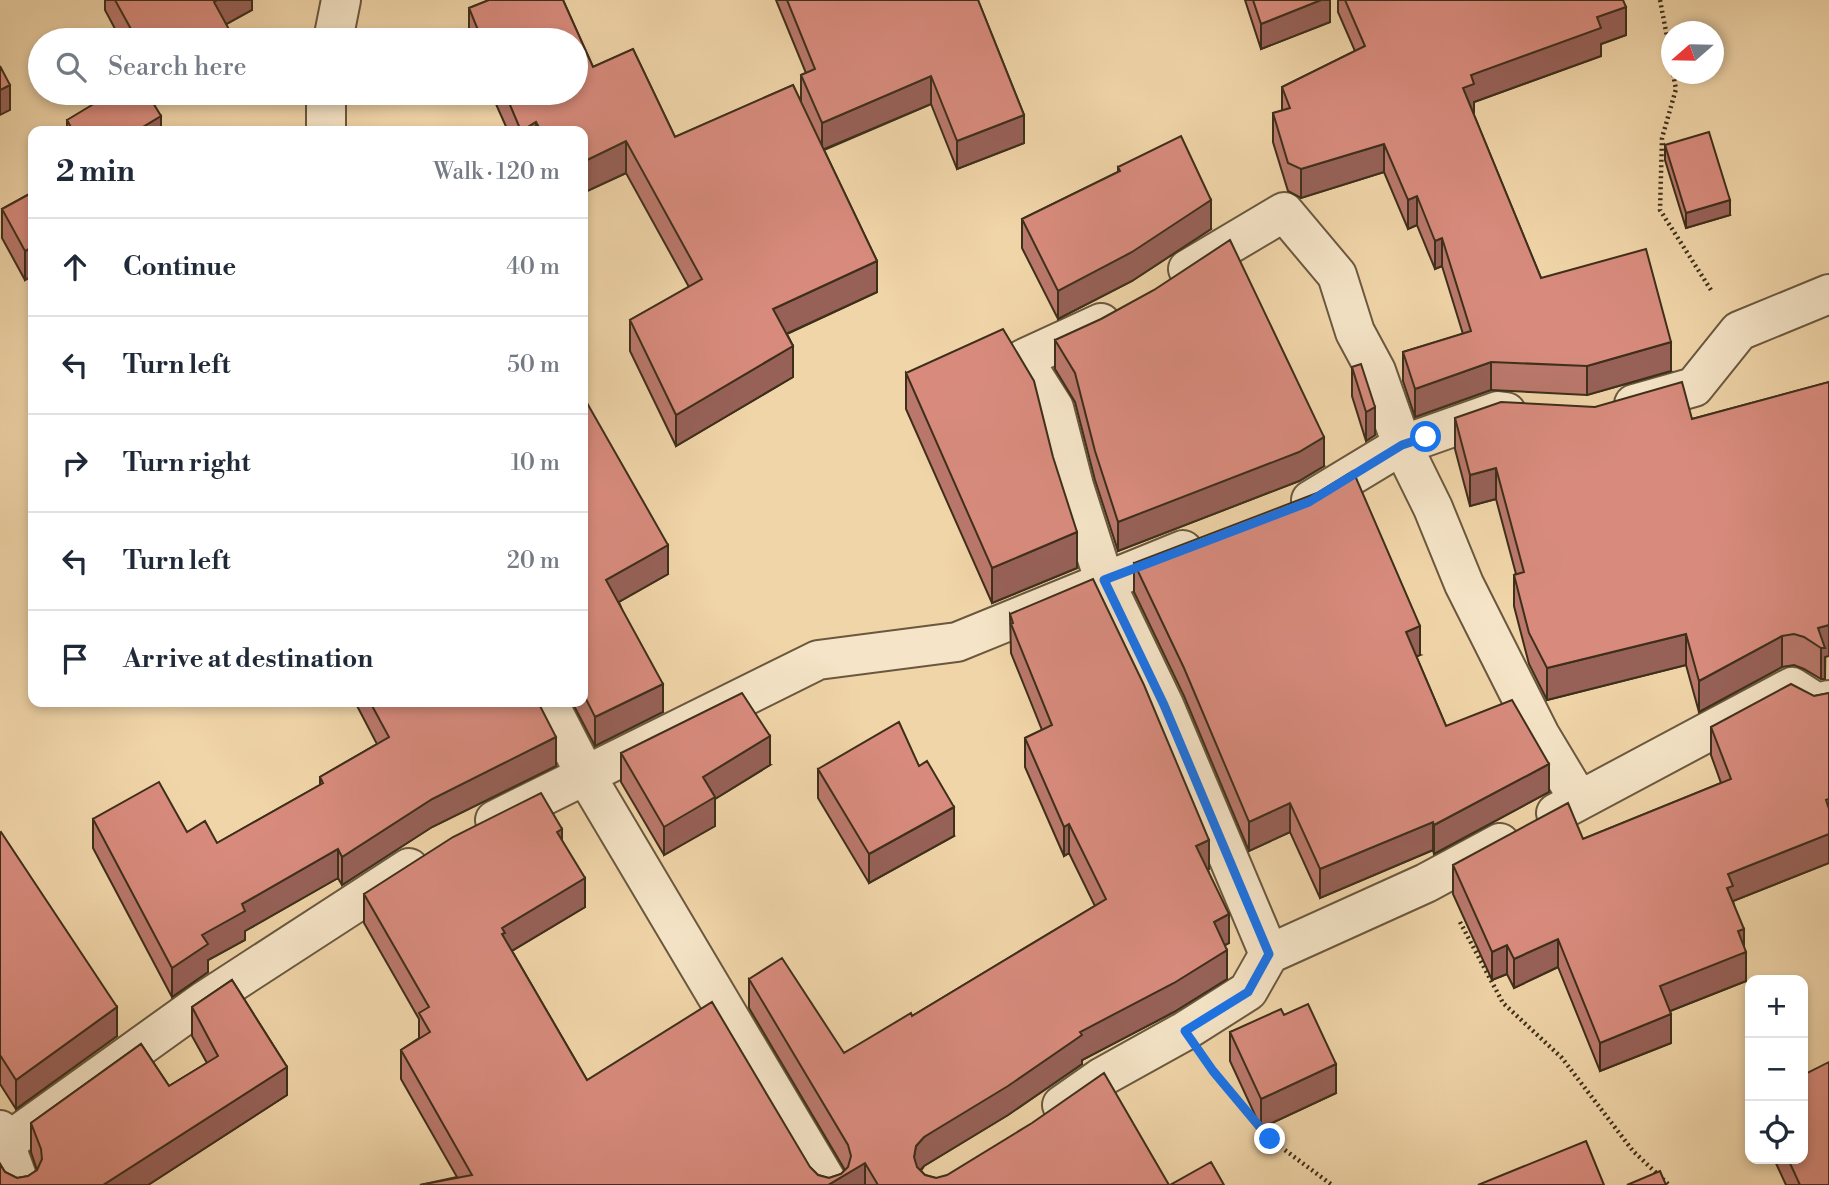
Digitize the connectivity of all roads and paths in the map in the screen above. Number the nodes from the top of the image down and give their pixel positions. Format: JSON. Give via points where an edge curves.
{"nodes":[{"id":1,"x":341,"y":0,"type":"edge"},
{"id":2,"x":1660,"y":0,"type":"edge"},
{"id":3,"x":1664,"y":21,"type":"edge"},
{"id":4,"x":335,"y":28,"type":"edge"},
{"id":5,"x":1675,"y":84,"type":"edge"},
{"id":6,"x":326,"y":105,"type":"edge"},
{"id":7,"x":326,"y":126,"type":"edge"},
{"id":8,"x":1829,"y":294,"type":"edge"},
{"id":9,"x":1738,"y":331,"type":"junction"},
{"id":10,"x":1545,"y":414,"type":"edge"},
{"id":11,"x":1601,"y":414,"type":"edge"},
{"id":12,"x":1402,"y":445,"type":"junction"},
{"id":13,"x":1283,"y":511,"type":"edge"},
{"id":14,"x":1219,"y":536,"type":"edge"},
{"id":15,"x":1104,"y":580,"type":"junction"},
{"id":16,"x":1829,"y":700,"type":"edge"},
{"id":17,"x":551,"y":707,"type":"edge"},
{"id":18,"x":586,"y":776,"type":"junction"},
{"id":19,"x":1579,"y":800,"type":"junction"},
{"id":20,"x":1426,"y":883,"type":"junction"},
{"id":21,"x":1269,"y":954,"type":"junction"},
{"id":22,"x":1185,"y":1031,"type":"junction"},
{"id":23,"x":1030,"y":1126,"type":"edge"},
{"id":24,"x":3,"y":1136,"type":"edge"},
{"id":25,"x":20,"y":1185,"type":"edge"},
{"id":26,"x":829,"y":1185,"type":"edge"},
{"id":27,"x":1332,"y":1185,"type":"edge"},
{"id":28,"x":1668,"y":1185,"type":"edge"}],
"edges":[{"from":1,"to":4,"type":"street"},
{"from":2,"to":3,"type":"path"},
{"from":5,"to":9,"type":"path","via":[[1662,138],[1660,210]]},
{"from":6,"to":7,"type":"street"},
{"from":8,"to":9,"type":"street"},
{"from":9,"to":11,"type":"street","via":[[1693,387]]},
{"from":10,"to":12,"type":"street","via":[[1498,411]]},
{"from":12,"to":13,"type":"street","via":[[1309,502]]},
{"from":12,"to":15,"type":"street","via":[[1376,371],[1355,332],[1337,275],[1284,212],[1090,329],[1023,359],[1054,408]]},
{"from":12,"to":19,"type":"street","via":[[1483,625]]},
{"from":14,"to":15,"type":"street"},
{"from":15,"to":18,"type":"street","via":[[957,642],[818,660]]},
{"from":15,"to":21,"type":"street","via":[[1164,705]]},
{"from":16,"to":19,"type":"street","via":[[1816,702],[1791,687]]},
{"from":17,"to":18,"type":"street"},
{"from":18,"to":24,"type":"street","via":[[454,841]]},
{"from":18,"to":26,"type":"street"},
{"from":19,"to":20,"type":"street"},
{"from":20,"to":21,"type":"street"},
{"from":20,"to":28,"type":"path","via":[[1447,899],[1503,1003],[1562,1058],[1633,1151]]},
{"from":21,"to":22,"type":"street","via":[[1248,992]]},
{"from":22,"to":23,"type":"street","via":[[1102,1077]]},
{"from":22,"to":27,"type":"path","via":[[1270,1139]]},
{"from":24,"to":25,"type":"street"}]}
